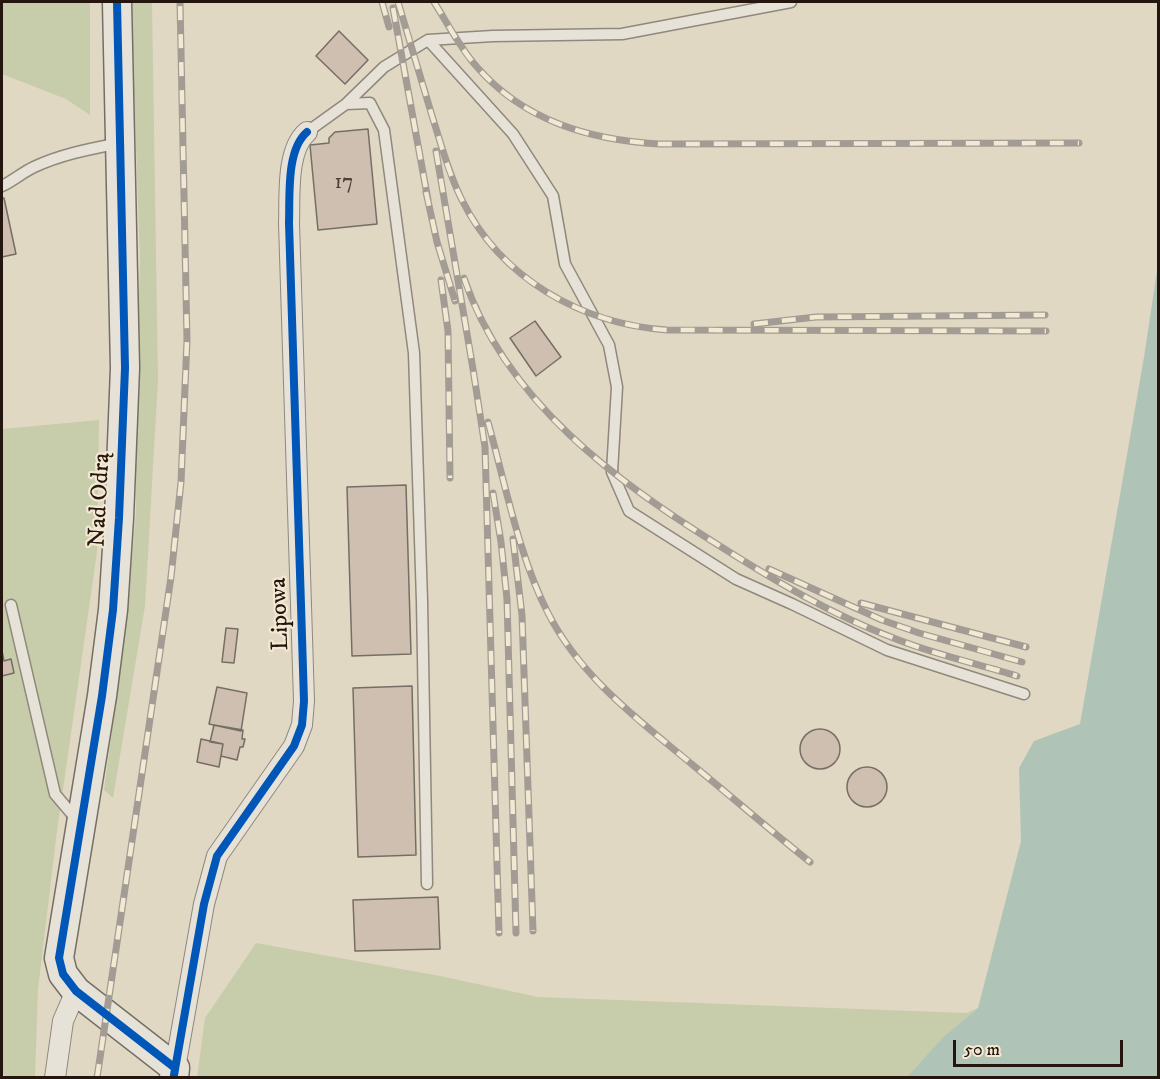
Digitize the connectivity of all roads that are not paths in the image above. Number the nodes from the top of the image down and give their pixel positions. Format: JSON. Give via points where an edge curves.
{"nodes":[{"id":1,"x":117,"y":2,"type":"edge"},
{"id":2,"x":791,"y":2,"type":"edge"},
{"id":3,"x":428,"y":40,"type":"junction"},
{"id":4,"x":346,"y":104,"type":"junction"},
{"id":5,"x":307,"y":132,"type":"joint"},
{"id":6,"x":120,"y":143,"type":"junction"},
{"id":7,"x":2,"y":186,"type":"edge"},
{"id":8,"x":11,"y":605,"type":"dead end"},
{"id":9,"x":1024,"y":694,"type":"dead end"},
{"id":10,"x":81,"y":824,"type":"junction"},
{"id":11,"x":427,"y":884,"type":"dead end"},
{"id":12,"x":76,"y":991,"type":"junction"},
{"id":13,"x":175,"y":1073,"type":"edge"},
{"id":14,"x":55,"y":1077,"type":"edge"}],
"edges":[{"from":1,"to":6,"type":"street","name":"Nad Odrą"},
{"from":2,"to":3,"type":"lane","via":[[622,34]]},
{"from":3,"to":4,"type":"lane","via":[[384,67]]},
{"from":3,"to":9,"type":"lane","via":[[513,134],[553,195],[565,264],[609,345],[617,387],[612,472],[629,511],[736,579],[887,650]]},
{"from":4,"to":5,"type":"lane"},
{"from":4,"to":11,"type":"lane","via":[[370,103],[384,130],[414,353]]},
{"from":5,"to":13,"type":"street","name":"Lipowa","via":[[293,154],[289,223],[302,724],[288,756],[218,856],[204,904]]},
{"from":6,"to":7,"type":"lane","via":[[54,159]]},
{"from":6,"to":10,"type":"street","name":"Nad Odrą","via":[[124,379],[119,518],[107,654]]},
{"from":8,"to":10,"type":"lane","via":[[55,794]]},
{"from":10,"to":12,"type":"street","name":"Nad Odrą","via":[[59,958],[63,974]]},
{"from":12,"to":13,"type":"street","name":"Lipowa"},
{"from":12,"to":14,"type":"street","via":[[63,1021]]}]}
